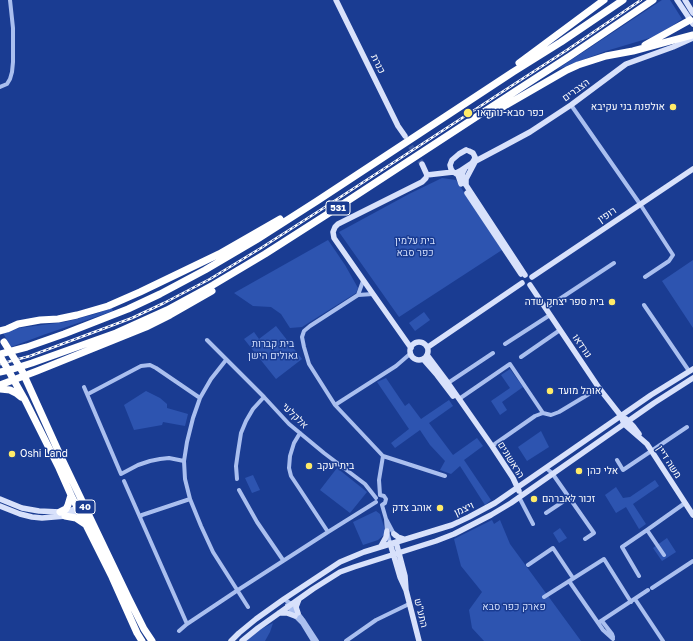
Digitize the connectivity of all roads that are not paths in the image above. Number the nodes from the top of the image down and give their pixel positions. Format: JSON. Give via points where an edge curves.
{"nodes":[{"id":1,"x":10,"y":0,"type":"edge"},
{"id":2,"x":336,"y":0,"type":"edge"},
{"id":3,"x":604,"y":0,"type":"edge"},
{"id":4,"x":623,"y":0,"type":"edge"},
{"id":5,"x":653,"y":0,"type":"edge"},
{"id":6,"x":678,"y":0,"type":"edge"},
{"id":7,"x":685,"y":0,"type":"edge"},
{"id":8,"x":692,"y":19,"type":"edge"},
{"id":9,"x":693,"y":37,"type":"edge"},
{"id":10,"x":606,"y":56,"type":"junction"},
{"id":11,"x":0,"y":87,"type":"edge"},
{"id":12,"x":571,"y":105,"type":"junction"},
{"id":13,"x":442,"y":119,"type":"junction"},
{"id":14,"x":405,"y":136,"type":"tunnel mouth"},
{"id":15,"x":438,"y":143,"type":"junction"},
{"id":16,"x":474,"y":162,"type":"junction"},
{"id":17,"x":422,"y":164,"type":"tunnel mouth"},
{"id":18,"x":465,"y":168,"type":"junction"},
{"id":19,"x":693,"y":169,"type":"edge"},
{"id":20,"x":452,"y":170,"type":"junction"},
{"id":21,"x":427,"y":175,"type":"junction"},
{"id":22,"x":466,"y":185,"type":"junction"},
{"id":23,"x":340,"y":186,"type":"junction"},
{"id":24,"x":640,"y":204,"type":"junction"},
{"id":25,"x":326,"y":215,"type":"junction"},
{"id":26,"x":614,"y":263,"type":"dead end"},
{"id":27,"x":524,"y":276,"type":"junction"},
{"id":28,"x":532,"y":277,"type":"junction"},
{"id":29,"x":645,"y":277,"type":"dead end"},
{"id":30,"x":363,"y":281,"type":"junction"},
{"id":31,"x":522,"y":283,"type":"junction"},
{"id":32,"x":530,"y":285,"type":"junction"},
{"id":33,"x":372,"y":294,"type":"junction"},
{"id":34,"x":358,"y":295,"type":"junction"},
{"id":35,"x":644,"y":305,"type":"dead end"},
{"id":36,"x":546,"y":308,"type":"junction"},
{"id":37,"x":550,"y":315,"type":"junction"},
{"id":38,"x":0,"y":324,"type":"edge"},
{"id":39,"x":18,"y":324,"type":"junction"},
{"id":40,"x":560,"y":330,"type":"junction"},
{"id":41,"x":0,"y":331,"type":"edge"},
{"id":42,"x":0,"y":335,"type":"edge"},
{"id":43,"x":207,"y":340,"type":"dead end"},
{"id":44,"x":505,"y":344,"type":"dead end"},
{"id":45,"x":428,"y":347,"type":"junction"},
{"id":46,"x":411,"y":350,"type":"junction"},
{"id":47,"x":493,"y":353,"type":"dead end"},
{"id":48,"x":0,"y":355,"type":"edge"},
{"id":49,"x":425,"y":357,"type":"junction"},
{"id":50,"x":521,"y":357,"type":"dead end"},
{"id":51,"x":226,"y":360,"type":"junction"},
{"id":52,"x":691,"y":370,"type":"edge"},
{"id":53,"x":37,"y":371,"type":"junction"},
{"id":54,"x":0,"y":372,"type":"edge"},
{"id":55,"x":23,"y":374,"type":"junction"},
{"id":56,"x":12,"y":378,"type":"junction"},
{"id":57,"x":693,"y":378,"type":"edge"},
{"id":58,"x":448,"y":383,"type":"junction"},
{"id":59,"x":0,"y":385,"type":"edge"},
{"id":60,"x":84,"y":387,"type":"dead end"},
{"id":61,"x":599,"y":388,"type":"junction"},
{"id":62,"x":0,"y":389,"type":"edge"},
{"id":63,"x":88,"y":394,"type":"junction"},
{"id":64,"x":264,"y":397,"type":"junction"},
{"id":65,"x":200,"y":398,"type":"junction"},
{"id":66,"x":459,"y":399,"type":"junction"},
{"id":67,"x":25,"y":400,"type":"junction"},
{"id":68,"x":335,"y":405,"type":"junction"},
{"id":69,"x":39,"y":409,"type":"junction"},
{"id":70,"x":543,"y":413,"type":"junction"},
{"id":71,"x":621,"y":416,"type":"junction"},
{"id":72,"x":636,"y":416,"type":"junction"},
{"id":73,"x":627,"y":422,"type":"junction"},
{"id":74,"x":687,"y":427,"type":"dead end"},
{"id":75,"x":635,"y":429,"type":"junction"},
{"id":76,"x":300,"y":433,"type":"junction"},
{"id":77,"x":642,"y":439,"type":"junction"},
{"id":78,"x":492,"y":446,"type":"junction"},
{"id":79,"x":651,"y":451,"type":"junction"},
{"id":80,"x":383,"y":456,"type":"junction"},
{"id":81,"x":617,"y":460,"type":"dead end"},
{"id":82,"x":184,"y":461,"type":"junction"},
{"id":83,"x":546,"y":468,"type":"junction"},
{"id":84,"x":552,"y":473,"type":"junction"},
{"id":85,"x":446,"y":476,"type":"dead end"},
{"id":86,"x":237,"y":478,"type":"dead end"},
{"id":87,"x":124,"y":481,"type":"dead end"},
{"id":88,"x":541,"y":481,"type":"junction"},
{"id":89,"x":558,"y":481,"type":"junction"},
{"id":90,"x":516,"y":488,"type":"junction"},
{"id":91,"x":239,"y":490,"type":"dead end"},
{"id":92,"x":71,"y":495,"type":"junction"},
{"id":93,"x":520,"y":496,"type":"junction"},
{"id":94,"x":570,"y":497,"type":"junction"},
{"id":95,"x":377,"y":498,"type":"junction"},
{"id":96,"x":0,"y":499,"type":"edge"},
{"id":97,"x":190,"y":499,"type":"junction"},
{"id":98,"x":685,"y":503,"type":"junction"},
{"id":99,"x":382,"y":505,"type":"junction"},
{"id":100,"x":0,"y":506,"type":"edge"},
{"id":101,"x":81,"y":509,"type":"junction"},
{"id":102,"x":546,"y":513,"type":"dead end"},
{"id":103,"x":62,"y":514,"type":"junction"},
{"id":104,"x":693,"y":515,"type":"edge"},
{"id":105,"x":140,"y":517,"type":"junction"},
{"id":106,"x":386,"y":519,"type":"junction"},
{"id":107,"x":533,"y":524,"type":"dead end"},
{"id":108,"x":86,"y":525,"type":"junction"},
{"id":109,"x":647,"y":530,"type":"junction"},
{"id":110,"x":387,"y":531,"type":"junction"},
{"id":111,"x":328,"y":532,"type":"junction"},
{"id":112,"x":394,"y":534,"type":"junction"},
{"id":113,"x":404,"y":539,"type":"junction"},
{"id":114,"x":585,"y":539,"type":"dead end"},
{"id":115,"x":393,"y":542,"type":"junction"},
{"id":116,"x":381,"y":546,"type":"junction"},
{"id":117,"x":410,"y":549,"type":"junction"},
{"id":118,"x":396,"y":554,"type":"junction"},
{"id":119,"x":664,"y":555,"type":"dead end"},
{"id":120,"x":380,"y":558,"type":"junction"},
{"id":121,"x":283,"y":560,"type":"junction"},
{"id":122,"x":693,"y":561,"type":"edge"},
{"id":123,"x":402,"y":562,"type":"junction"},
{"id":124,"x":528,"y":565,"type":"dead end"},
{"id":125,"x":397,"y":566,"type":"junction"},
{"id":126,"x":639,"y":576,"type":"dead end"},
{"id":127,"x":571,"y":579,"type":"junction"},
{"id":128,"x":238,"y":590,"type":"junction"},
{"id":129,"x":406,"y":590,"type":"junction"},
{"id":130,"x":544,"y":597,"type":"dead end"},
{"id":131,"x":284,"y":599,"type":"junction"},
{"id":132,"x":299,"y":599,"type":"junction"},
{"id":133,"x":633,"y":601,"type":"junction"},
{"id":134,"x":409,"y":604,"type":"junction"},
{"id":135,"x":289,"y":606,"type":"junction"},
{"id":136,"x":248,"y":607,"type":"dead end"},
{"id":137,"x":279,"y":613,"type":"junction"},
{"id":138,"x":297,"y":617,"type":"junction"},
{"id":139,"x":304,"y":621,"type":"junction"},
{"id":140,"x":600,"y":622,"type":"junction"},
{"id":141,"x":187,"y":624,"type":"junction"},
{"id":142,"x":179,"y":631,"type":"dead end"},
{"id":143,"x":614,"y":640,"type":"edge"},
{"id":144,"x":142,"y":641,"type":"edge"},
{"id":145,"x":152,"y":641,"type":"edge"},
{"id":146,"x":231,"y":641,"type":"edge"},
{"id":147,"x":242,"y":641,"type":"edge"},
{"id":148,"x":313,"y":641,"type":"edge"},
{"id":149,"x":317,"y":641,"type":"edge"},
{"id":150,"x":346,"y":641,"type":"edge"},
{"id":151,"x":419,"y":641,"type":"edge"},
{"id":152,"x":662,"y":641,"type":"edge"}],
"edges":[{"from":1,"to":11,"type":"street","via":[[13,28],[12,72],[7,84]]},
{"from":2,"to":14,"type":"street","name":"כנרת"},
{"from":3,"to":13,"type":"highway"},
{"from":4,"to":13,"type":"highway","number":"531"},
{"from":5,"to":15,"type":"highway","number":"531"},
{"from":6,"to":8,"type":"street"},
{"from":7,"to":8,"type":"street"},
{"from":8,"to":10,"type":"highway","via":[[646,44]]},
{"from":9,"to":10,"type":"highway"},
{"from":9,"to":12,"type":"street","name":"הצברים","via":[[626,64]]},
{"from":10,"to":15,"type":"highway","via":[[567,70]]},
{"from":12,"to":16,"type":"street","name":"הצברים","via":[[536,128]]},
{"from":12,"to":24,"type":"street"},
{"from":13,"to":23,"type":"highway","number":"531"},
{"from":15,"to":25,"type":"highway","number":"531"},
{"from":16,"to":18,"type":"street","name":"הצברים"},
{"from":16,"to":20,"type":"street","via":[[474,156],[466,150],[453,159],[450,164]]},
{"from":16,"to":22,"type":"street"},
{"from":17,"to":21,"type":"street"},
{"from":18,"to":20,"type":"street","name":"הצברים","via":[[460,171]]},
{"from":18,"to":22,"type":"street","via":[[462,174]]},
{"from":19,"to":24,"type":"street","name":"רופין"},
{"from":20,"to":21,"type":"street"},
{"from":20,"to":27,"type":"street"},
{"from":21,"to":30,"type":"street","via":[[422,182],[335,227],[334,238]]},
{"from":22,"to":27,"type":"street"},
{"from":23,"to":39,"type":"highway","via":[[219,254],[103,308],[58,319]]},
{"from":23,"to":48,"type":"highway","number":"531","via":[[237,251],[160,294],[128,309]]},
{"from":24,"to":28,"type":"street","name":"רופין"},
{"from":24,"to":29,"type":"street","via":[[673,255],[669,261]]},
{"from":25,"to":53,"type":"highway","via":[[195,302],[146,327]]},
{"from":25,"to":54,"type":"highway","number":"531","via":[[213,285],[149,319],[63,352]]},
{"from":26,"to":36,"type":"street"},
{"from":27,"to":28,"type":"street"},
{"from":27,"to":31,"type":"street"},
{"from":28,"to":32,"type":"street"},
{"from":30,"to":33,"type":"street"},
{"from":30,"to":34,"type":"street"},
{"from":31,"to":32,"type":"street"},
{"from":31,"to":45,"type":"street"},
{"from":32,"to":36,"type":"street","name":"נורדאו"},
{"from":33,"to":34,"type":"street"},
{"from":33,"to":46,"type":"street"},
{"from":34,"to":68,"type":"street","via":[[310,326],[302,337],[309,364]]},
{"from":35,"to":52,"type":"street"},
{"from":36,"to":37,"type":"street","name":"נורדאו"},
{"from":37,"to":40,"type":"street","name":"נורדאו"},
{"from":37,"to":44,"type":"street"},
{"from":38,"to":39,"type":"highway"},
{"from":39,"to":41,"type":"highway"},
{"from":40,"to":50,"type":"street"},
{"from":40,"to":61,"type":"street","name":"נורדאו"},
{"from":42,"to":55,"type":"highway","number":"40","bridge":true},
{"from":43,"to":51,"type":"street","name":"אלקלעי"},
{"from":45,"to":46,"type":"street","via":[[420,342],[414,343]]},
{"from":45,"to":49,"type":"street"},
{"from":46,"to":49,"type":"street","via":[[412,356],[416,359]]},
{"from":46,"to":68,"type":"street","via":[[396,366]]},
{"from":47,"to":58,"type":"street"},
{"from":48,"to":56,"type":"highway","number":"40","bridge":true},
{"from":49,"to":58,"type":"street","name":"הראשונים"},
{"from":49,"to":90,"type":"street","name":"הראשונים"},
{"from":51,"to":64,"type":"street","name":"אלקלעי"},
{"from":51,"to":65,"type":"street"},
{"from":52,"to":71,"type":"street","name":"ויצמן"},
{"from":53,"to":55,"type":"highway"},
{"from":53,"to":69,"type":"highway","via":[[30,383]]},
{"from":55,"to":56,"type":"highway"},
{"from":55,"to":69,"type":"highway","number":"40"},
{"from":56,"to":59,"type":"highway"},
{"from":56,"to":67,"type":"highway","number":"40"},
{"from":57,"to":72,"type":"street","name":"ויצמן"},
{"from":58,"to":66,"type":"street","name":"הראשונים"},
{"from":60,"to":63,"type":"street"},
{"from":61,"to":70,"type":"street","via":[[559,412],[551,415]]},
{"from":61,"to":71,"type":"street","name":"נורדאו"},
{"from":62,"to":67,"type":"highway","via":[[10,390]]},
{"from":63,"to":65,"type":"street","via":[[141,366],[150,365]]},
{"from":63,"to":82,"type":"street","via":[[121,474],[150,461],[169,458]]},
{"from":64,"to":76,"type":"street","name":"אלקלעי"},
{"from":64,"to":86,"type":"street","via":[[246,421],[241,433],[236,466]]},
{"from":65,"to":82,"type":"street"},
{"from":66,"to":70,"type":"street","via":[[510,364]]},
{"from":66,"to":78,"type":"street","name":"הראשונים"},
{"from":67,"to":92,"type":"highway","number":"40"},
{"from":68,"to":80,"type":"street"},
{"from":69,"to":101,"type":"highway","number":"40"},
{"from":70,"to":78,"type":"street"},
{"from":71,"to":73,"type":"street","name":"משה דיין"},
{"from":71,"to":83,"type":"street","name":"ויצמן"},
{"from":72,"to":73,"type":"street","name":"ויצמן"},
{"from":72,"to":75,"type":"street"},
{"from":73,"to":75,"type":"street","name":"משה דיין"},
{"from":73,"to":77,"type":"street","name":"משה דיין"},
{"from":73,"to":84,"type":"street","name":"ויצמן"},
{"from":74,"to":79,"type":"street"},
{"from":75,"to":77,"type":"street","name":"משה דיין"},
{"from":76,"to":95,"type":"street","name":"אלקלעי","via":[[365,484]]},
{"from":76,"to":111,"type":"street","via":[[290,456],[291,476]]},
{"from":77,"to":79,"type":"street","name":"משה דיין"},
{"from":78,"to":90,"type":"street","name":"הראשונים","via":[[513,478]]},
{"from":79,"to":81,"type":"street","via":[[623,470]]},
{"from":79,"to":98,"type":"street","name":"משה דיין"},
{"from":80,"to":85,"type":"street"},
{"from":80,"to":95,"type":"street"},
{"from":82,"to":97,"type":"street"},
{"from":83,"to":84,"type":"street"},
{"from":83,"to":90,"type":"street","name":"ויצמן"},
{"from":84,"to":88,"type":"street","name":"ויצמן"},
{"from":84,"to":89,"type":"street"},
{"from":87,"to":105,"type":"street"},
{"from":88,"to":89,"type":"street"},
{"from":88,"to":93,"type":"street","name":"ויצמן"},
{"from":89,"to":94,"type":"street"},
{"from":90,"to":93,"type":"street","name":"הראשונים"},
{"from":90,"to":113,"type":"street","name":"ויצמן","via":[[488,507],[462,520]]},
{"from":91,"to":121,"type":"street"},
{"from":92,"to":101,"type":"highway","number":"40"},
{"from":92,"to":103,"type":"highway"},
{"from":93,"to":107,"type":"street"},
{"from":93,"to":117,"type":"street","name":"ויצמן","via":[[475,524]]},
{"from":94,"to":102,"type":"street"},
{"from":94,"to":114,"type":"street","via":[[594,533]]},
{"from":95,"to":99,"type":"street","via":[[379,505]]},
{"from":95,"to":99,"type":"street","via":[[384,496],[386,499]]},
{"from":95,"to":111,"type":"street"},
{"from":96,"to":103,"type":"street","via":[[29,510]]},
{"from":97,"to":105,"type":"street"},
{"from":97,"to":128,"type":"street","via":[[213,552]]},
{"from":98,"to":104,"type":"street","name":"משה דיין"},
{"from":98,"to":109,"type":"street"},
{"from":99,"to":106,"type":"street"},
{"from":100,"to":103,"type":"street","via":[[32,517],[48,518]]},
{"from":101,"to":103,"type":"street"},
{"from":101,"to":108,"type":"highway","number":"40"},
{"from":101,"to":145,"type":"highway","number":"40"},
{"from":103,"to":108,"type":"highway","via":[[76,518]]},
{"from":105,"to":141,"type":"street"},
{"from":106,"to":110,"type":"street"},
{"from":106,"to":112,"type":"street"},
{"from":108,"to":144,"type":"highway","number":"40"},
{"from":109,"to":119,"type":"street"},
{"from":109,"to":126,"type":"street","via":[[622,547]]},
{"from":110,"to":115,"type":"street"},
{"from":110,"to":116,"type":"street"},
{"from":111,"to":121,"type":"street"},
{"from":112,"to":113,"type":"street"},
{"from":112,"to":115,"type":"street"},
{"from":113,"to":115,"type":"street","name":"ויצמן"},
{"from":115,"to":116,"type":"street","name":"ויצמן"},
{"from":115,"to":118,"type":"street"},
{"from":116,"to":131,"type":"street","name":"ויצמן","via":[[340,562]]},
{"from":117,"to":118,"type":"street","name":"ויצמן"},
{"from":117,"to":123,"type":"street"},
{"from":118,"to":120,"type":"street","name":"ויצמן"},
{"from":118,"to":123,"type":"street","name":"התע\"ש"},
{"from":118,"to":125,"type":"street","name":"התע\"ש"},
{"from":120,"to":125,"type":"street"},
{"from":120,"to":132,"type":"street","name":"ויצמן","via":[[340,572]]},
{"from":121,"to":128,"type":"street"},
{"from":122,"to":133,"type":"street"},
{"from":123,"to":129,"type":"street","name":"התע\"ש"},
{"from":124,"to":127,"type":"street","via":[[553,548]]},
{"from":125,"to":129,"type":"street","name":"התע\"ש"},
{"from":127,"to":130,"type":"street"},
{"from":127,"to":133,"type":"street","via":[[604,559]]},
{"from":127,"to":140,"type":"street"},
{"from":128,"to":136,"type":"street"},
{"from":128,"to":141,"type":"street"},
{"from":129,"to":134,"type":"street","name":"התע\"ש"},
{"from":131,"to":135,"type":"street"},
{"from":131,"to":146,"type":"street","name":"ויצמן"},
{"from":132,"to":135,"type":"street","name":"ויצמן"},
{"from":132,"to":138,"type":"street","via":[[296,607]]},
{"from":133,"to":140,"type":"street"},
{"from":133,"to":152,"type":"street"},
{"from":134,"to":150,"type":"street","via":[[376,620]]},
{"from":134,"to":151,"type":"street","name":"התע\"ש"},
{"from":135,"to":137,"type":"street","name":"ויצמן"},
{"from":135,"to":138,"type":"street"},
{"from":137,"to":138,"type":"street"},
{"from":137,"to":147,"type":"street","name":"ויצמן"},
{"from":138,"to":139,"type":"street"},
{"from":138,"to":139,"type":"street"},
{"from":138,"to":148,"type":"street"},
{"from":139,"to":149,"type":"street"},
{"from":140,"to":143,"type":"street","via":[[603,630]]},
{"from":141,"to":142,"type":"street"}]}
